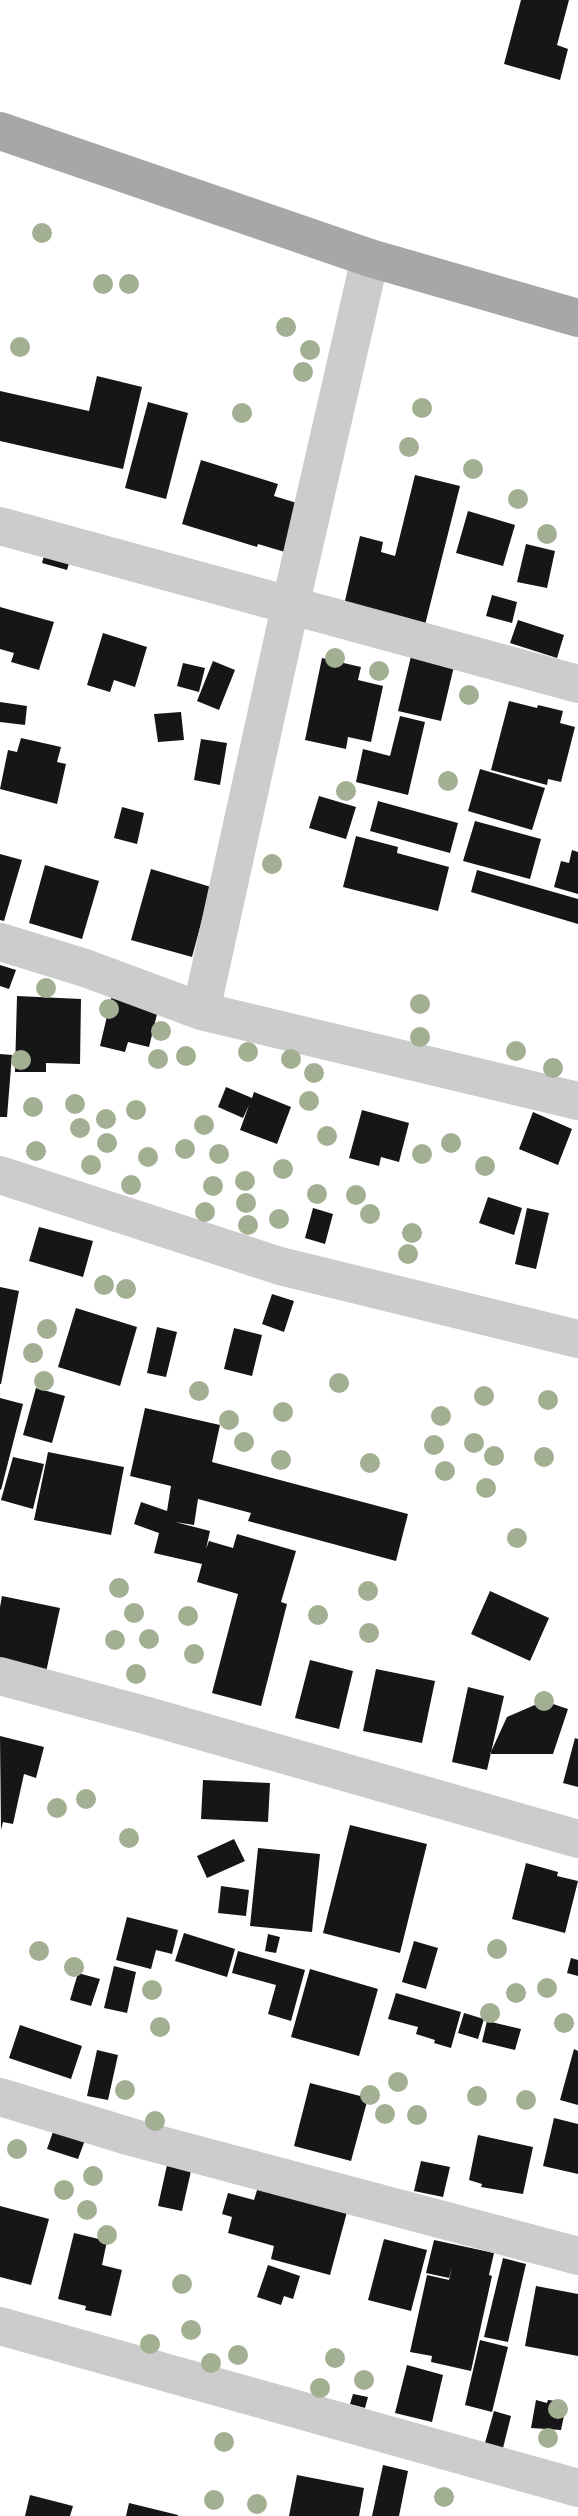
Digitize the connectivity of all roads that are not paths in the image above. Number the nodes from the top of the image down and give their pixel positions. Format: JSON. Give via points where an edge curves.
{"nodes":[{"id":1,"x":0,"y":131,"type":"edge"},
{"id":2,"x":370,"y":258,"type":"junction"},
{"id":3,"x":578,"y":318,"type":"edge"},
{"id":4,"x":0,"y":526,"type":"edge"},
{"id":5,"x":290,"y":607,"type":"junction"},
{"id":6,"x":578,"y":684,"type":"edge"},
{"id":7,"x":0,"y":943,"type":"edge"},
{"id":8,"x":201,"y":1012,"type":"junction"},
{"id":9,"x":578,"y":1101,"type":"edge"},
{"id":10,"x":0,"y":1175,"type":"edge"},
{"id":11,"x":578,"y":1339,"type":"edge"},
{"id":12,"x":0,"y":1676,"type":"edge"},
{"id":13,"x":578,"y":1839,"type":"edge"},
{"id":14,"x":0,"y":2097,"type":"edge"},
{"id":15,"x":578,"y":2256,"type":"edge"},
{"id":16,"x":0,"y":2326,"type":"edge"},
{"id":17,"x":578,"y":2488,"type":"edge"}],
"edges":[{"from":1,"to":2,"type":"main road"},
{"from":2,"to":3,"type":"main road"},
{"from":2,"to":5,"type":"street"},
{"from":4,"to":5,"type":"street"},
{"from":5,"to":6,"type":"street"},
{"from":5,"to":8,"type":"street"},
{"from":7,"to":8,"type":"street","via":[[85,968]]},
{"from":8,"to":9,"type":"street"},
{"from":10,"to":11,"type":"street","via":[[280,1266]]},
{"from":12,"to":13,"type":"street"},
{"from":14,"to":15,"type":"street","via":[[131,2137]]},
{"from":16,"to":17,"type":"street"}]}
